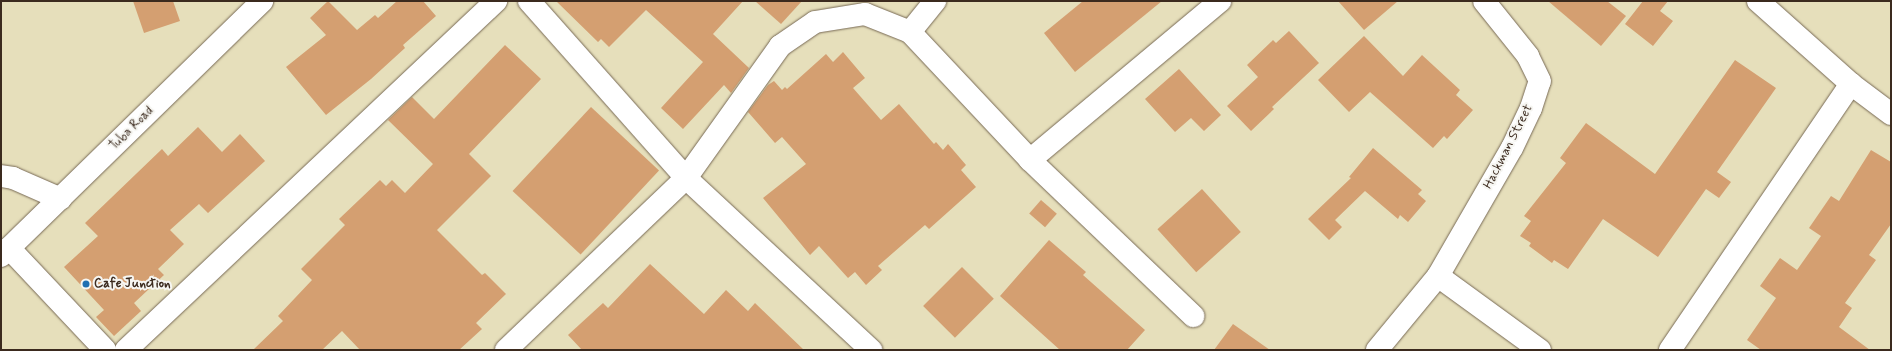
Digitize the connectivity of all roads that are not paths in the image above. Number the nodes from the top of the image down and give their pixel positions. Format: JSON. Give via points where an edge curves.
{"nodes":[{"id":1,"x":262,"y":1,"type":"edge"},
{"id":2,"x":496,"y":1,"type":"edge"},
{"id":3,"x":528,"y":1,"type":"edge"},
{"id":4,"x":935,"y":1,"type":"edge"},
{"id":5,"x":1220,"y":1,"type":"edge"},
{"id":6,"x":1484,"y":1,"type":"edge"},
{"id":7,"x":1758,"y":1,"type":"edge"},
{"id":8,"x":910,"y":32,"type":"junction"},
{"id":9,"x":1851,"y":84,"type":"junction"},
{"id":10,"x":1891,"y":114,"type":"edge"},
{"id":11,"x":1030,"y":160,"type":"junction"},
{"id":12,"x":1,"y":176,"type":"edge"},
{"id":13,"x":686,"y":178,"type":"junction"},
{"id":14,"x":61,"y":199,"type":"junction"},
{"id":15,"x":5,"y":252,"type":"edge"},
{"id":16,"x":1438,"y":276,"type":"junction"},
{"id":17,"x":1193,"y":316,"type":"dead end"},
{"id":18,"x":105,"y":350,"type":"edge"},
{"id":19,"x":126,"y":350,"type":"edge"},
{"id":20,"x":506,"y":350,"type":"edge"},
{"id":21,"x":871,"y":350,"type":"edge"},
{"id":22,"x":1377,"y":350,"type":"edge"},
{"id":23,"x":1540,"y":350,"type":"edge"},
{"id":24,"x":1670,"y":350,"type":"edge"}],
"edges":[{"from":1,"to":14,"type":"street","name":"Tuba Road"},
{"from":2,"to":19,"type":"street"},
{"from":3,"to":13,"type":"street"},
{"from":4,"to":8,"type":"street"},
{"from":5,"to":11,"type":"street"},
{"from":6,"to":16,"type":"street","name":"Hackman Street","via":[[1528,56],[1540,81],[1531,108],[1512,148]]},
{"from":7,"to":9,"type":"street"},
{"from":8,"to":11,"type":"street"},
{"from":8,"to":13,"type":"street","via":[[865,14],[815,22],[780,46]]},
{"from":9,"to":10,"type":"street"},
{"from":9,"to":24,"type":"street"},
{"from":11,"to":17,"type":"street"},
{"from":12,"to":14,"type":"street","via":[[13,178]]},
{"from":13,"to":20,"type":"street"},
{"from":13,"to":21,"type":"street"},
{"from":14,"to":15,"type":"street","name":"Tuba Road"},
{"from":15,"to":18,"type":"street"},
{"from":16,"to":22,"type":"street","name":"Hackman Street"},
{"from":16,"to":23,"type":"street"}]}
